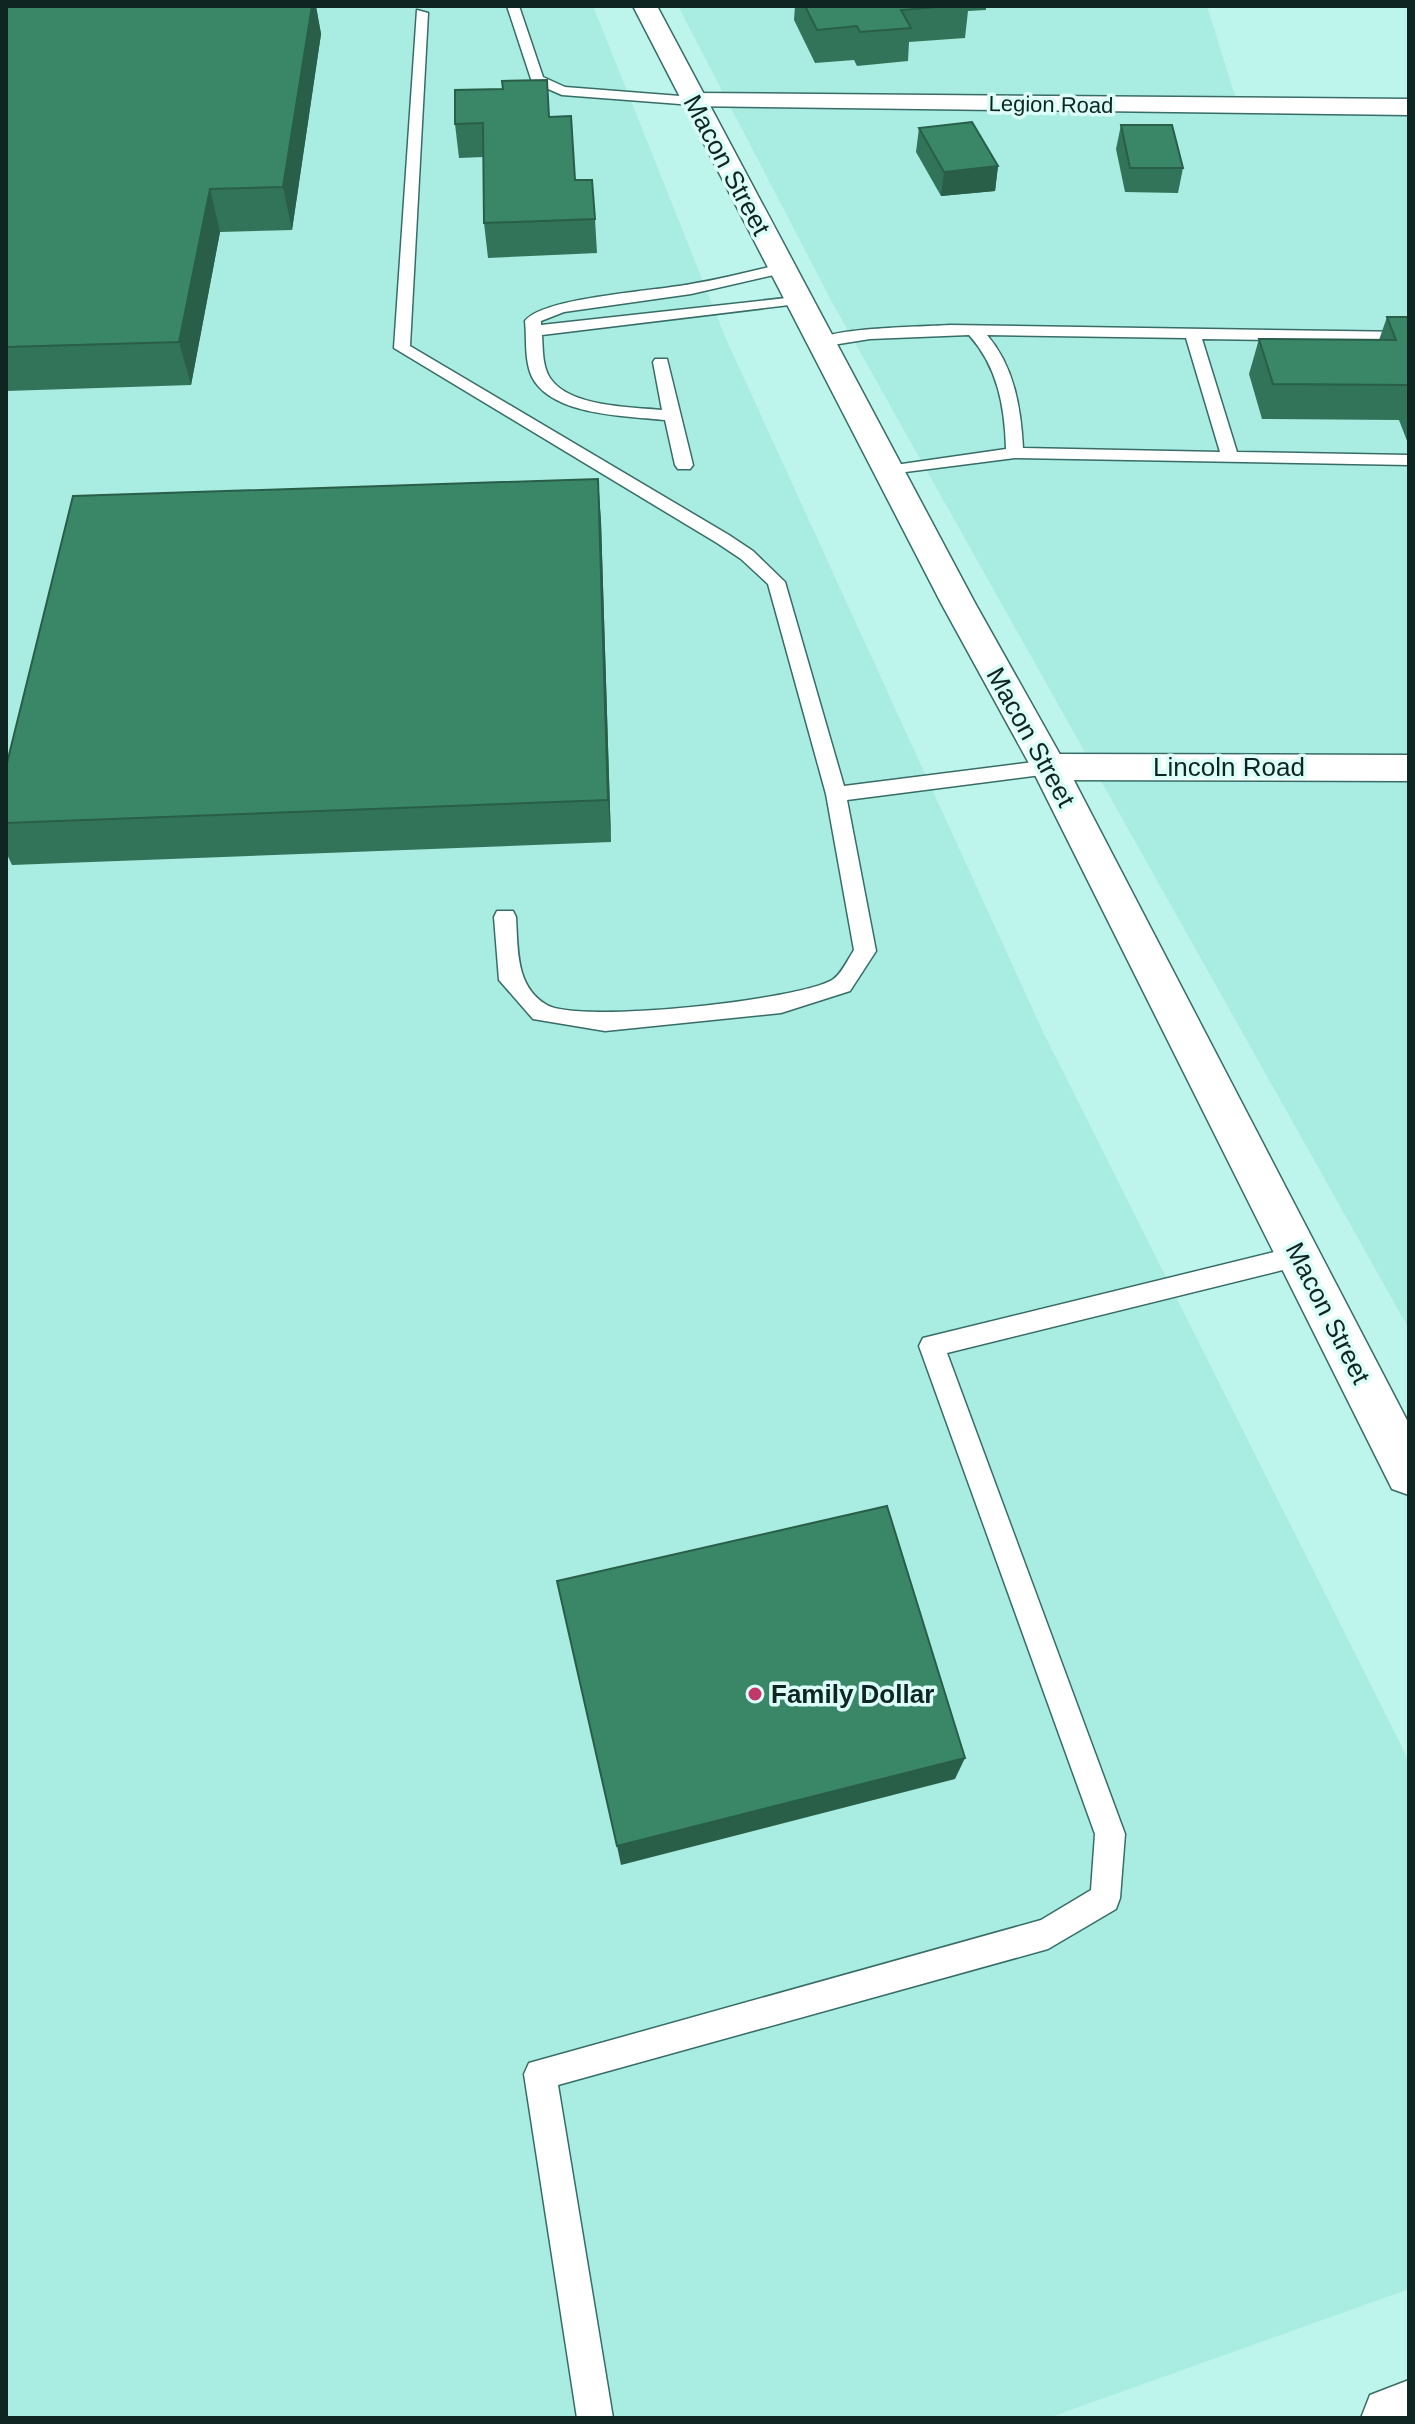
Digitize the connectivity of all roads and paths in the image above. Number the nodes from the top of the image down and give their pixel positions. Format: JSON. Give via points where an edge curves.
{"nodes":[{"id":1,"x":513,"y":6,"type":"edge"},
{"id":2,"x":645,"y":6,"type":"edge"},
{"id":3,"x":422,"y":13,"type":"dead end"},
{"id":4,"x":693,"y":101,"type":"junction"},
{"id":5,"x":1409,"y":107,"type":"edge"},
{"id":6,"x":782,"y":269,"type":"junction"},
{"id":7,"x":798,"y":299,"type":"junction"},
{"id":8,"x":534,"y":331,"type":"junction"},
{"id":9,"x":974,"y":331,"type":"junction"},
{"id":10,"x":1193,"y":334,"type":"junction"},
{"id":11,"x":1409,"y":337,"type":"edge"},
{"id":12,"x":820,"y":342,"type":"junction"},
{"id":13,"x":661,"y":362,"type":"dead end"},
{"id":14,"x":672,"y":416,"type":"junction"},
{"id":15,"x":1015,"y":453,"type":"junction"},
{"id":16,"x":1230,"y":457,"type":"junction"},
{"id":17,"x":1409,"y":460,"type":"edge"},
{"id":18,"x":684,"y":465,"type":"dead end"},
{"id":19,"x":888,"y":471,"type":"junction"},
{"id":20,"x":1049,"y":767,"type":"junction"},
{"id":21,"x":1409,"y":768,"type":"edge"},
{"id":22,"x":836,"y":794,"type":"junction"},
{"id":23,"x":505,"y":917,"type":"dead end"},
{"id":24,"x":1299,"y":1256,"type":"junction"},
{"id":25,"x":1409,"y":1473,"type":"edge"},
{"id":26,"x":1409,"y":2412,"type":"edge"},
{"id":27,"x":595,"y":2418,"type":"edge"},
{"id":28,"x":1393,"y":2418,"type":"edge"}],
"edges":[{"from":1,"to":4,"type":"lane","via":[[537,79],[546,86]]},
{"from":2,"to":4,"type":"main road","name":"Macon Street"},
{"from":3,"to":22,"type":"lane","via":[[402,348],[723,539],[776,582]]},
{"from":4,"to":5,"type":"main road","name":"Legion Road"},
{"from":4,"to":6,"type":"main road","name":"Macon Street"},
{"from":6,"to":7,"type":"main road","name":"Macon Street"},
{"from":6,"to":8,"type":"lane","via":[[642,298],[561,308],[537,316]]},
{"from":7,"to":8,"type":"lane"},
{"from":7,"to":12,"type":"main road","name":"Macon Street"},
{"from":8,"to":14,"type":"lane","via":[[541,378],[554,391],[588,406]]},
{"from":9,"to":10,"type":"lane"},
{"from":9,"to":12,"type":"lane","via":[[870,334]]},
{"from":9,"to":15,"type":"lane","via":[[998,362],[1014,425]]},
{"from":10,"to":11,"type":"lane"},
{"from":10,"to":16,"type":"lane"},
{"from":12,"to":19,"type":"main road","name":"Macon Street"},
{"from":13,"to":14,"type":"lane"},
{"from":14,"to":18,"type":"lane"},
{"from":15,"to":16,"type":"lane"},
{"from":15,"to":19,"type":"lane"},
{"from":16,"to":17,"type":"lane"},
{"from":19,"to":20,"type":"main road","name":"Macon Street"},
{"from":20,"to":21,"type":"main road","name":"Lincoln Road"},
{"from":20,"to":22,"type":"lane"},
{"from":20,"to":24,"type":"main road","name":"Macon Street"},
{"from":22,"to":23,"type":"lane","via":[[865,951],[842,985],[781,1004],[605,1022],[541,1013],[510,980]]},
{"from":24,"to":25,"type":"main road","name":"Macon Street"},
{"from":24,"to":27,"type":"lane","via":[[932,1346],[1110,1834],[1105,1898],[1048,1934],[540,2074]]},
{"from":26,"to":28,"type":"main road"}]}
